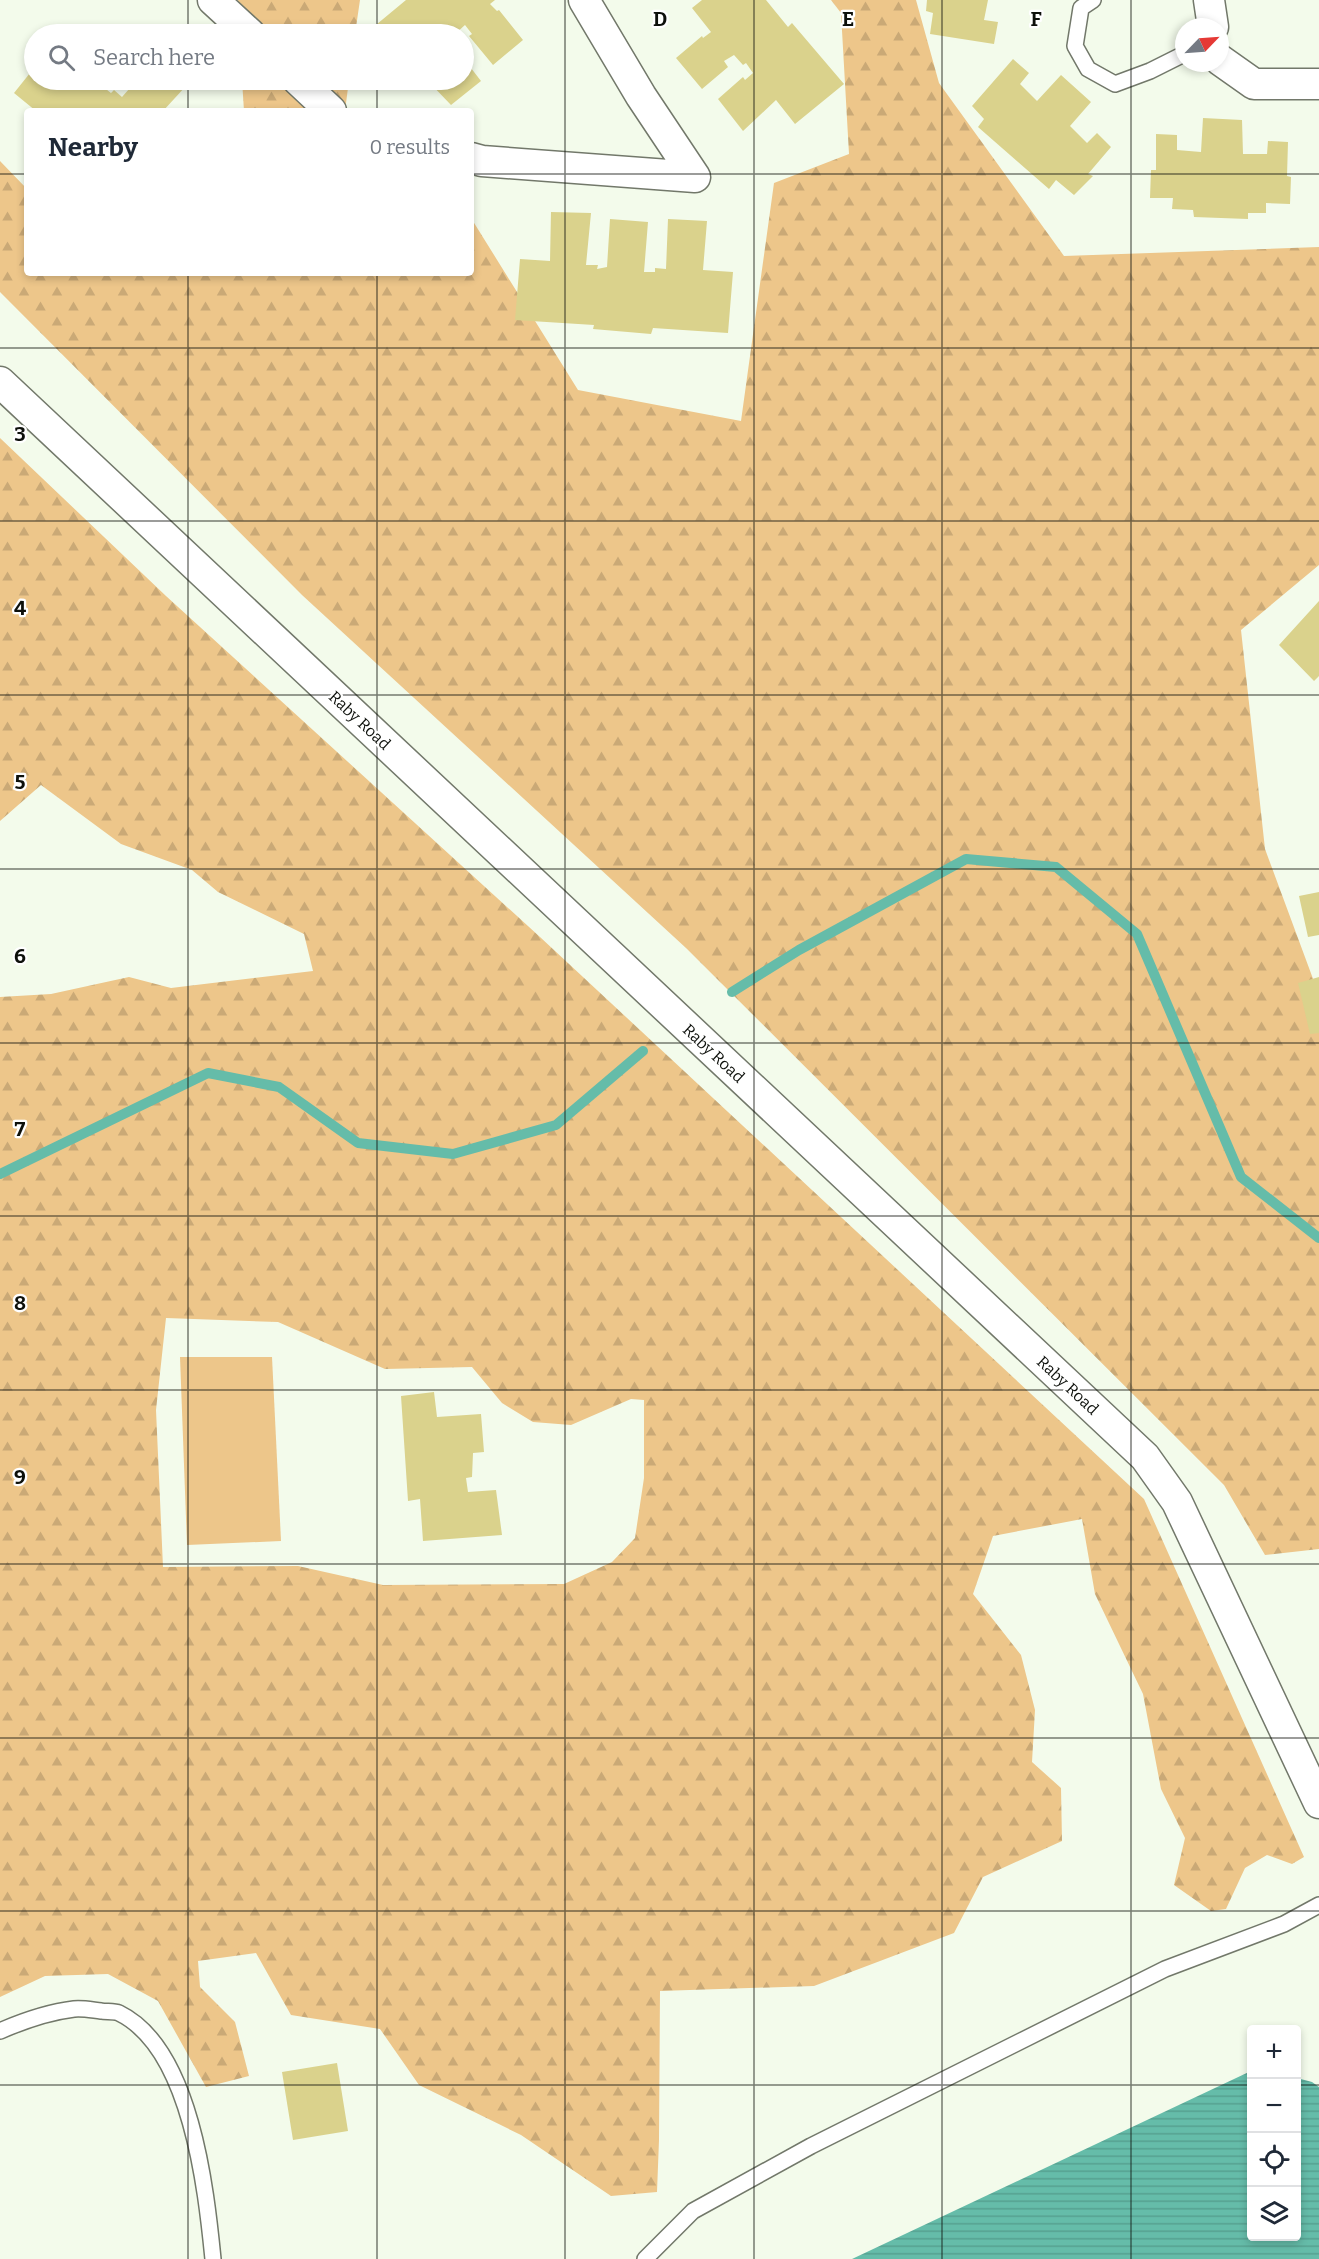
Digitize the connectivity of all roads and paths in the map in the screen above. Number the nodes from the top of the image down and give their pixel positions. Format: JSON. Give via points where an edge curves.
{"nodes":[{"id":1,"x":213,"y":0,"type":"edge"},
{"id":2,"x":584,"y":0,"type":"edge"},
{"id":3,"x":1093,"y":0,"type":"edge"},
{"id":4,"x":1209,"y":0,"type":"edge"},
{"id":5,"x":1212,"y":18,"type":"edge"},
{"id":6,"x":239,"y":24,"type":"edge"},
{"id":7,"x":1175,"y":58,"type":"edge"},
{"id":8,"x":1229,"y":66,"type":"edge"},
{"id":9,"x":1319,"y":84,"type":"edge"},
{"id":10,"x":309,"y":90,"type":"edge"},
{"id":11,"x":328,"y":108,"type":"edge"},
{"id":12,"x":474,"y":159,"type":"edge"},
{"id":13,"x":0,"y":382,"type":"edge"},
{"id":14,"x":1319,"y":1803,"type":"edge"},
{"id":15,"x":1319,"y":1905,"type":"edge"},
{"id":16,"x":0,"y":2031,"type":"edge"},
{"id":17,"x":213,"y":2259,"type":"edge"},
{"id":18,"x":645,"y":2259,"type":"edge"}],
"edges":[{"from":1,"to":6,"type":"street"},
{"from":2,"to":12,"type":"street","via":[[695,177]]},
{"from":3,"to":7,"type":"lane","via":[[1081,8],[1075,46],[1088,69],[1115,84]]},
{"from":4,"to":5,"type":"street"},
{"from":8,"to":9,"type":"street","via":[[1254,84]]},
{"from":10,"to":11,"type":"street"},
{"from":13,"to":14,"type":"street","name":"Raby Road","via":[[1145,1457],[1177,1502]]},
{"from":15,"to":18,"type":"lane","via":[[1284,1924],[1164,1969],[811,2146],[693,2211]]},
{"from":16,"to":17,"type":"lane","via":[[21,2021],[75,2009],[118,2013],[150,2036],[174,2076],[191,2126],[207,2194]]}]}
